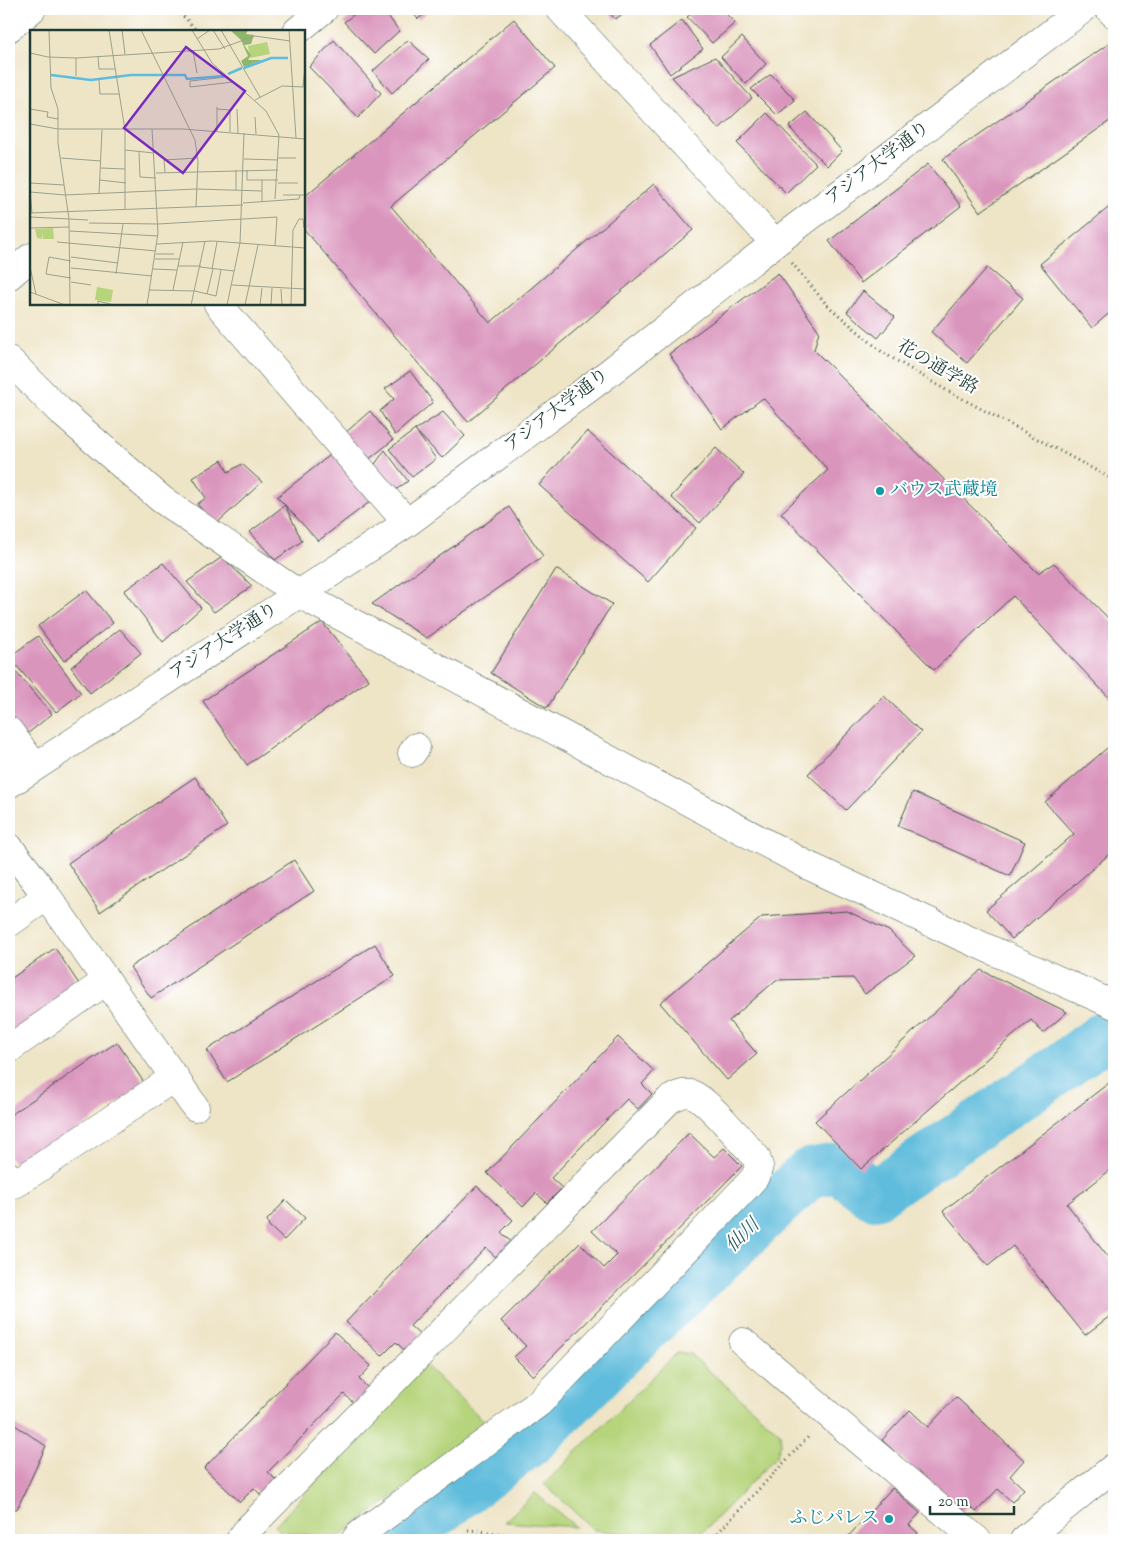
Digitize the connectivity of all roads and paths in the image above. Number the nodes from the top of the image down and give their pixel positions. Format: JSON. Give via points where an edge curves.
{"nodes":[{"id":1,"x":32,"y":9,"type":"edge"},
{"id":2,"x":177,"y":9,"type":"edge"},
{"id":3,"x":324,"y":9,"type":"edge"},
{"id":4,"x":560,"y":9,"type":"edge"},
{"id":5,"x":1084,"y":9,"type":"edge"},
{"id":6,"x":1109,"y":9,"type":"edge"},
{"id":7,"x":1114,"y":14,"type":"edge"},
{"id":8,"x":9,"y":28,"type":"edge"},
{"id":9,"x":196,"y":30,"type":"edge"},
{"id":10,"x":298,"y":30,"type":"edge"},
{"id":11,"x":775,"y":243,"type":"junction"},
{"id":12,"x":30,"y":258,"type":"edge"},
{"id":13,"x":9,"y":276,"type":"edge"},
{"id":14,"x":219,"y":305,"type":"edge"},
{"id":15,"x":9,"y":360,"type":"edge"},
{"id":16,"x":1114,"y":480,"type":"edge"},
{"id":17,"x":407,"y":523,"type":"junction"},
{"id":18,"x":299,"y":594,"type":"junction"},
{"id":19,"x":9,"y":731,"type":"edge"},
{"id":20,"x":35,"y":767,"type":"junction"},
{"id":21,"x":9,"y":784,"type":"edge"},
{"id":22,"x":9,"y":847,"type":"edge"},
{"id":23,"x":47,"y":896,"type":"junction"},
{"id":24,"x":9,"y":923,"type":"edge"},
{"id":25,"x":106,"y":981,"type":"junction"},
{"id":26,"x":1114,"y":1006,"type":"edge"},
{"id":27,"x":9,"y":1049,"type":"edge"},
{"id":28,"x":175,"y":1077,"type":"junction"},
{"id":29,"x":196,"y":1107,"type":"dead end"},
{"id":30,"x":9,"y":1176,"type":"edge"},
{"id":31,"x":742,"y":1342,"type":"dead end"},
{"id":32,"x":813,"y":1432,"type":"dead end"},
{"id":33,"x":1114,"y":1467,"type":"edge"},
{"id":34,"x":468,"y":1530,"type":"dead end"},
{"id":35,"x":240,"y":1540,"type":"edge"},
{"id":36,"x":355,"y":1540,"type":"edge"},
{"id":37,"x":566,"y":1540,"type":"edge"},
{"id":38,"x":711,"y":1540,"type":"edge"},
{"id":39,"x":977,"y":1540,"type":"edge"},
{"id":40,"x":1024,"y":1540,"type":"edge"}],
"edges":[{"from":1,"to":8,"type":"street"},
{"from":2,"to":9,"type":"path"},
{"from":3,"to":10,"type":"street"},
{"from":4,"to":11,"type":"street"},
{"from":5,"to":11,"type":"street","name":"アジア大学通り"},
{"from":6,"to":7,"type":"street"},
{"from":11,"to":16,"type":"path","name":"花の通学路","via":[[827,305],[882,352]]},
{"from":11,"to":17,"type":"street","name":"アジア大学通り"},
{"from":12,"to":13,"type":"street"},
{"from":14,"to":17,"type":"street"},
{"from":15,"to":18,"type":"street","via":[[59,410],[161,499]]},
{"from":17,"to":18,"type":"street","name":"アジア大学通り"},
{"from":18,"to":20,"type":"street","name":"アジア大学通り"},
{"from":18,"to":26,"type":"street","via":[[807,864]]},
{"from":19,"to":20,"type":"street"},
{"from":20,"to":21,"type":"street","name":"アジア大学通り"},
{"from":22,"to":23,"type":"street"},
{"from":23,"to":24,"type":"street"},
{"from":23,"to":25,"type":"street"},
{"from":25,"to":27,"type":"street"},
{"from":25,"to":28,"type":"street"},
{"from":28,"to":29,"type":"street"},
{"from":28,"to":30,"type":"street","via":[[15,1184]]},
{"from":31,"to":39,"type":"street"},
{"from":32,"to":38,"type":"path"},
{"from":33,"to":40,"type":"street"},
{"from":34,"to":37,"type":"path"},
{"from":35,"to":36,"type":"street","via":[[669,1100],[680,1094],[692,1094],[706,1103],[756,1157],[759,1166],[748,1186],[539,1403]]}]}
